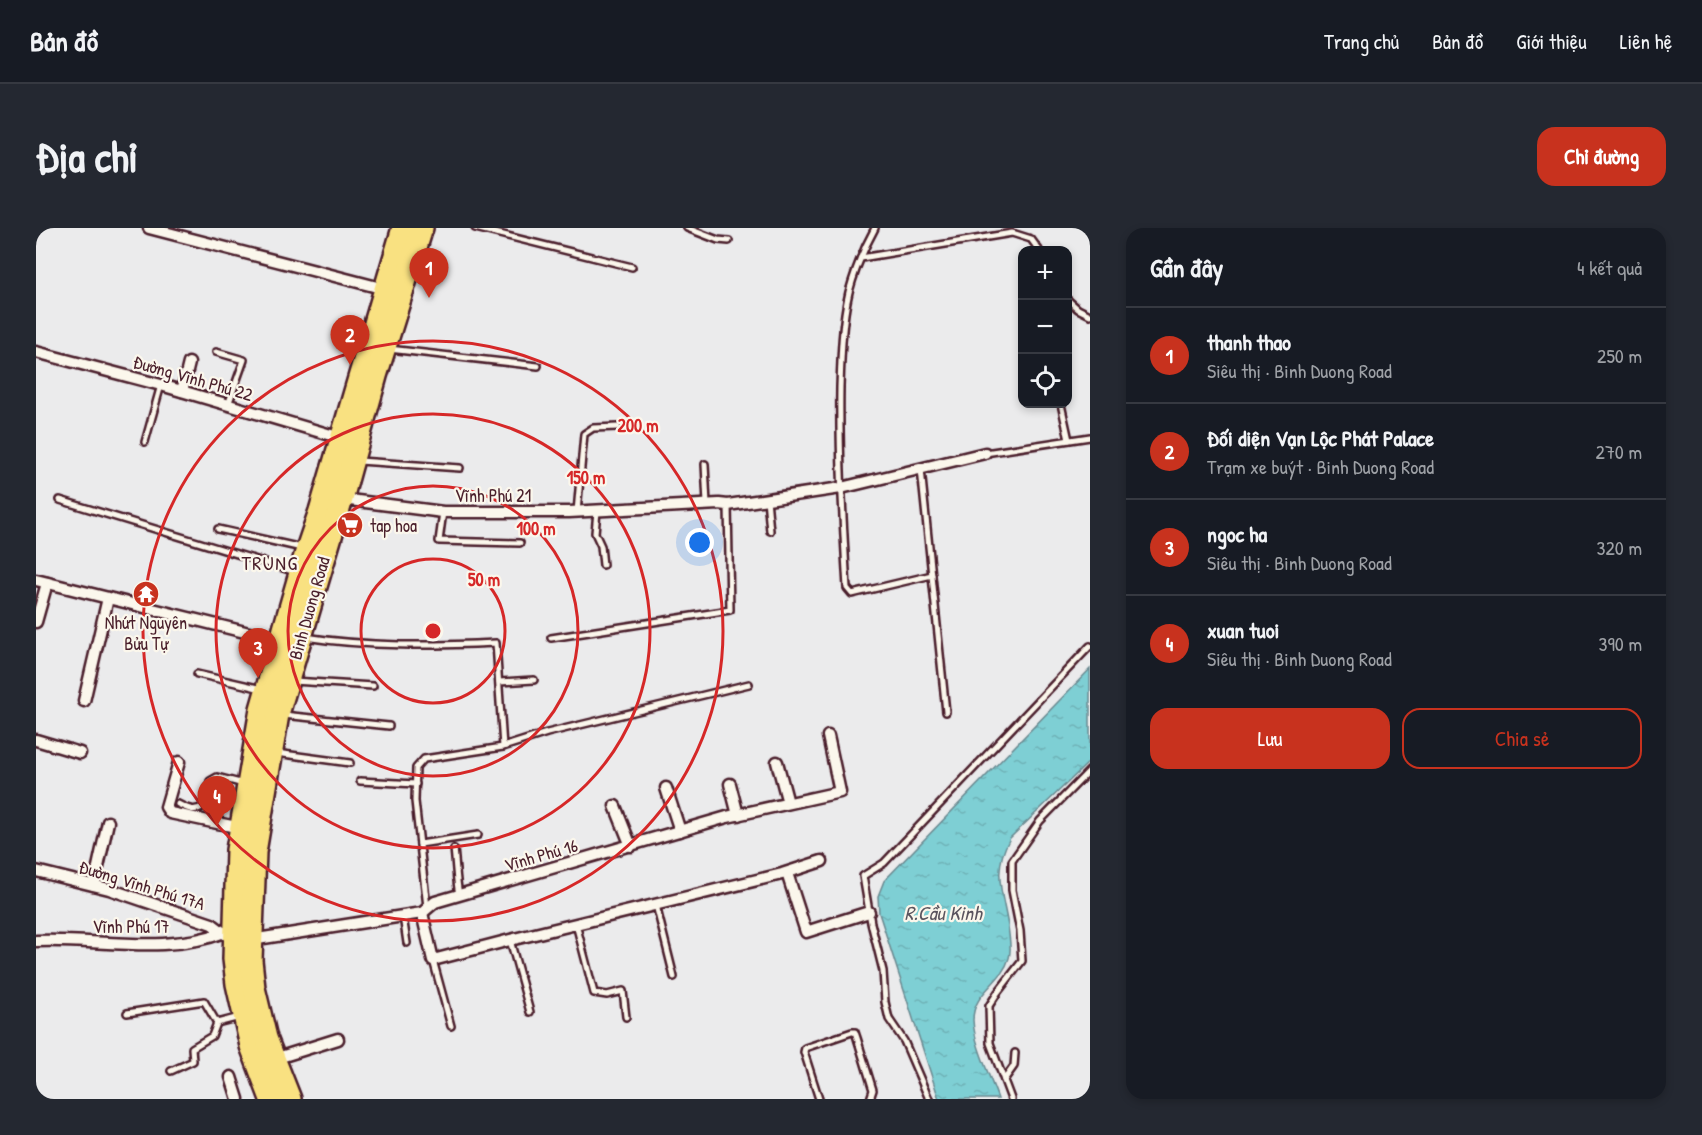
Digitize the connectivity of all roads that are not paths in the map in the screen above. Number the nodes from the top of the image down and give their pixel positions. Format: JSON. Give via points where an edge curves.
{"nodes":[{"id":1,"x":149,"y":228,"type":"edge"},
{"id":2,"x":403,"y":228,"type":"edge"},
{"id":3,"x":422,"y":228,"type":"edge"},
{"id":4,"x":475,"y":228,"type":"edge"},
{"id":5,"x":687,"y":228,"type":"edge"},
{"id":6,"x":707,"y":228,"type":"edge"},
{"id":7,"x":875,"y":228,"type":"edge"},
{"id":8,"x":1012,"y":230,"type":"edge"},
{"id":9,"x":704,"y":234,"type":"junction"},
{"id":10,"x":729,"y":241,"type":"dead end"},
{"id":11,"x":1036,"y":246,"type":"edge"},
{"id":12,"x":861,"y":258,"type":"junction"},
{"id":13,"x":632,"y":267,"type":"dead end"},
{"id":14,"x":385,"y":289,"type":"junction"},
{"id":15,"x":1072,"y":304,"type":"edge"},
{"id":16,"x":1090,"y":315,"type":"edge"},
{"id":17,"x":384,"y":348,"type":"junction"},
{"id":18,"x":36,"y":352,"type":"edge"},
{"id":19,"x":216,"y":352,"type":"dead end"},
{"id":20,"x":189,"y":363,"type":"dead end"},
{"id":21,"x":537,"y":366,"type":"dead end"},
{"id":22,"x":161,"y":385,"type":"junction"},
{"id":23,"x":182,"y":391,"type":"junction"},
{"id":24,"x":228,"y":405,"type":"junction"},
{"id":25,"x":1062,"y":408,"type":"edge"},
{"id":26,"x":618,"y":427,"type":"dead end"},
{"id":27,"x":1090,"y":437,"type":"edge"},
{"id":28,"x":341,"y":438,"type":"junction"},
{"id":29,"x":1069,"y":440,"type":"junction"},
{"id":30,"x":145,"y":442,"type":"dead end"},
{"id":31,"x":985,"y":453,"type":"joint"},
{"id":32,"x":351,"y":460,"type":"junction"},
{"id":33,"x":705,"y":464,"type":"dead end"},
{"id":34,"x":460,"y":468,"type":"dead end"},
{"id":35,"x":921,"y":469,"type":"junction"},
{"id":36,"x":841,"y":488,"type":"junction"},
{"id":37,"x":333,"y":497,"type":"junction"},
{"id":38,"x":767,"y":499,"type":"junction"},
{"id":39,"x":60,"y":500,"type":"dead end"},
{"id":40,"x":706,"y":504,"type":"junction"},
{"id":41,"x":728,"y":505,"type":"junction"},
{"id":42,"x":597,"y":511,"type":"junction"},
{"id":43,"x":443,"y":512,"type":"junction"},
{"id":44,"x":577,"y":512,"type":"junction"},
{"id":45,"x":218,"y":529,"type":"dead end"},
{"id":46,"x":770,"y":531,"type":"dead end"},
{"id":47,"x":520,"y":543,"type":"dead end"},
{"id":48,"x":307,"y":549,"type":"junction"},
{"id":49,"x":603,"y":565,"type":"dead end"},
{"id":50,"x":300,"y":573,"type":"junction"},
{"id":51,"x":932,"y":575,"type":"junction"},
{"id":52,"x":41,"y":581,"type":"edge"},
{"id":53,"x":108,"y":598,"type":"junction"},
{"id":54,"x":36,"y":622,"type":"edge"},
{"id":55,"x":551,"y":638,"type":"dead end"},
{"id":56,"x":291,"y":639,"type":"junction"},
{"id":57,"x":1090,"y":646,"type":"edge"},
{"id":58,"x":197,"y":674,"type":"dead end"},
{"id":59,"x":288,"y":680,"type":"junction"},
{"id":60,"x":534,"y":680,"type":"dead end"},
{"id":61,"x":498,"y":682,"type":"junction"},
{"id":62,"x":749,"y":684,"type":"dead end"},
{"id":63,"x":373,"y":686,"type":"dead end"},
{"id":64,"x":267,"y":690,"type":"junction"},
{"id":65,"x":84,"y":701,"type":"dead end"},
{"id":66,"x":946,"y":712,"type":"dead end"},
{"id":67,"x":278,"y":714,"type":"junction"},
{"id":68,"x":389,"y":726,"type":"dead end"},
{"id":69,"x":828,"y":736,"type":"dead end"},
{"id":70,"x":36,"y":740,"type":"edge"},
{"id":71,"x":503,"y":747,"type":"junction"},
{"id":72,"x":80,"y":753,"type":"dead end"},
{"id":73,"x":272,"y":753,"type":"junction"},
{"id":74,"x":179,"y":762,"type":"dead end"},
{"id":75,"x":777,"y":762,"type":"dead end"},
{"id":76,"x":350,"y":763,"type":"dead end"},
{"id":77,"x":1090,"y":770,"type":"edge"},
{"id":78,"x":360,"y":781,"type":"dead end"},
{"id":79,"x":416,"y":784,"type":"junction"},
{"id":80,"x":730,"y":784,"type":"dead end"},
{"id":81,"x":248,"y":785,"type":"junction"},
{"id":82,"x":666,"y":788,"type":"dead end"},
{"id":83,"x":788,"y":803,"type":"junction"},
{"id":84,"x":178,"y":804,"type":"dead end"},
{"id":85,"x":615,"y":806,"type":"dead end"},
{"id":86,"x":738,"y":815,"type":"junction"},
{"id":87,"x":108,"y":822,"type":"dead end"},
{"id":88,"x":241,"y":828,"type":"junction"},
{"id":89,"x":680,"y":831,"type":"junction"},
{"id":90,"x":477,"y":835,"type":"dead end"},
{"id":91,"x":420,"y":844,"type":"junction"},
{"id":92,"x":631,"y":846,"type":"junction"},
{"id":93,"x":454,"y":849,"type":"dead end"},
{"id":94,"x":822,"y":861,"type":"dead end"},
{"id":95,"x":36,"y":871,"type":"edge"},
{"id":96,"x":787,"y":873,"type":"junction"},
{"id":97,"x":94,"y":885,"type":"junction"},
{"id":98,"x":459,"y":895,"type":"junction"},
{"id":99,"x":656,"y":904,"type":"junction"},
{"id":100,"x":425,"y":911,"type":"junction"},
{"id":101,"x":869,"y":912,"type":"junction"},
{"id":102,"x":403,"y":916,"type":"junction"},
{"id":103,"x":576,"y":924,"type":"junction"},
{"id":104,"x":236,"y":937,"type":"junction"},
{"id":105,"x":36,"y":940,"type":"edge"},
{"id":106,"x":510,"y":940,"type":"junction"},
{"id":107,"x":407,"y":944,"type":"dead end"},
{"id":108,"x":433,"y":960,"type":"junction"},
{"id":109,"x":674,"y":977,"type":"dead end"},
{"id":110,"x":530,"y":1012,"type":"dead end"},
{"id":111,"x":127,"y":1013,"type":"dead end"},
{"id":112,"x":244,"y":1016,"type":"junction"},
{"id":113,"x":626,"y":1017,"type":"dead end"},
{"id":114,"x":216,"y":1023,"type":"junction"},
{"id":115,"x":451,"y":1026,"type":"dead end"},
{"id":116,"x":339,"y":1039,"type":"dead end"},
{"id":117,"x":1015,"y":1053,"type":"dead end"},
{"id":118,"x":274,"y":1059,"type":"junction"},
{"id":119,"x":171,"y":1071,"type":"dead end"},
{"id":120,"x":231,"y":1077,"type":"dead end"},
{"id":121,"x":1004,"y":1080,"type":"junction"},
{"id":122,"x":238,"y":1099,"type":"edge"},
{"id":123,"x":271,"y":1099,"type":"edge"},
{"id":124,"x":290,"y":1099,"type":"edge"},
{"id":125,"x":819,"y":1099,"type":"edge"},
{"id":126,"x":870,"y":1099,"type":"edge"},
{"id":127,"x":929,"y":1099,"type":"edge"},
{"id":128,"x":1011,"y":1099,"type":"edge"}],
"edges":[{"from":1,"to":14,"type":"street"},
{"from":2,"to":14,"type":"highway","name":"Binh Duong Road"},
{"from":3,"to":17,"type":"highway","name":"Binh Duong Road"},
{"from":4,"to":13,"type":"lane"},
{"from":5,"to":9,"type":"lane"},
{"from":6,"to":9,"type":"lane"},
{"from":7,"to":12,"type":"lane"},
{"from":8,"to":11,"type":"lane","via":[[1031,239]]},
{"from":8,"to":12,"type":"lane"},
{"from":9,"to":10,"type":"lane"},
{"from":12,"to":36,"type":"lane","via":[[845,318],[840,386]]},
{"from":14,"to":28,"type":"highway","name":"Binh Duong Road"},
{"from":15,"to":16,"type":"lane"},
{"from":17,"to":21,"type":"lane"},
{"from":17,"to":32,"type":"highway","name":"Binh Duong Road"},
{"from":18,"to":22,"type":"street","name":"Đường Vĩnh Phú 22"},
{"from":19,"to":24,"type":"lane","via":[[244,360]]},
{"from":20,"to":23,"type":"street"},
{"from":22,"to":23,"type":"street","name":"Đường Vĩnh Phú 22"},
{"from":22,"to":30,"type":"lane"},
{"from":23,"to":24,"type":"street","name":"Đường Vĩnh Phú 22"},
{"from":24,"to":28,"type":"street","name":"Đường Vĩnh Phú 22"},
{"from":25,"to":29,"type":"lane"},
{"from":26,"to":44,"type":"lane","via":[[593,428],[584,434]]},
{"from":27,"to":29,"type":"lane"},
{"from":28,"to":37,"type":"highway","name":"Binh Duong Road"},
{"from":29,"to":31,"type":"lane"},
{"from":31,"to":35,"type":"street","name":"Vĩnh Phú 21"},
{"from":32,"to":34,"type":"lane"},
{"from":32,"to":37,"type":"highway","name":"Binh Duong Road"},
{"from":33,"to":40,"type":"lane"},
{"from":35,"to":36,"type":"street","name":"Vĩnh Phú 21"},
{"from":35,"to":51,"type":"lane"},
{"from":36,"to":38,"type":"street","name":"Vĩnh Phú 21"},
{"from":36,"to":51,"type":"lane","via":[[847,588],[852,594]]},
{"from":37,"to":43,"type":"street","name":"Vĩnh Phú 21"},
{"from":37,"to":48,"type":"highway","name":"Binh Duong Road"},
{"from":37,"to":56,"type":"highway","name":"Binh Duong Road"},
{"from":38,"to":41,"type":"street","name":"Vĩnh Phú 21"},
{"from":38,"to":46,"type":"lane"},
{"from":39,"to":50,"type":"lane"},
{"from":40,"to":41,"type":"street","name":"Vĩnh Phú 21"},
{"from":40,"to":42,"type":"street","name":"Vĩnh Phú 21"},
{"from":41,"to":55,"type":"lane","via":[[730,610]]},
{"from":42,"to":44,"type":"street","name":"Vĩnh Phú 21"},
{"from":42,"to":49,"type":"lane","via":[[596,532]]},
{"from":43,"to":44,"type":"street","name":"Vĩnh Phú 21"},
{"from":43,"to":47,"type":"lane","via":[[438,541]]},
{"from":45,"to":48,"type":"lane"},
{"from":48,"to":50,"type":"highway","name":"Binh Duong Road"},
{"from":50,"to":56,"type":"highway","name":"Binh Duong Road"},
{"from":51,"to":66,"type":"lane"},
{"from":52,"to":53,"type":"street"},
{"from":52,"to":54,"type":"street"},
{"from":53,"to":56,"type":"street"},
{"from":53,"to":65,"type":"street"},
{"from":56,"to":59,"type":"highway","name":"Binh Duong Road"},
{"from":56,"to":61,"type":"lane","via":[[441,646],[499,643]]},
{"from":56,"to":64,"type":"highway","name":"Binh Duong Road"},
{"from":57,"to":101,"type":"lane","via":[[884,863],[863,876]]},
{"from":58,"to":64,"type":"lane"},
{"from":59,"to":63,"type":"lane"},
{"from":59,"to":67,"type":"highway","name":"Binh Duong Road"},
{"from":60,"to":61,"type":"lane"},
{"from":61,"to":71,"type":"lane"},
{"from":62,"to":71,"type":"lane"},
{"from":64,"to":81,"type":"highway","name":"Binh Duong Road"},
{"from":67,"to":68,"type":"lane"},
{"from":67,"to":73,"type":"highway","name":"Binh Duong Road"},
{"from":69,"to":83,"type":"street","name":"Vĩnh Phú 16","via":[[840,792]]},
{"from":70,"to":72,"type":"street"},
{"from":71,"to":79,"type":"lane","via":[[424,759],[416,768]]},
{"from":73,"to":76,"type":"lane"},
{"from":73,"to":104,"type":"highway","name":"Binh Duong Road"},
{"from":74,"to":88,"type":"street","via":[[166,807],[170,813]]},
{"from":75,"to":83,"type":"street"},
{"from":77,"to":121,"type":"lane","via":[[1040,821],[1012,861],[1022,962],[989,1006],[990,1043]]},
{"from":78,"to":79,"type":"lane"},
{"from":79,"to":91,"type":"lane"},
{"from":80,"to":86,"type":"street"},
{"from":81,"to":84,"type":"lane","via":[[217,777],[210,781],[200,809]]},
{"from":81,"to":88,"type":"highway","name":"Binh Duong Road"},
{"from":82,"to":89,"type":"street"},
{"from":83,"to":86,"type":"street","name":"Vĩnh Phú 16"},
{"from":85,"to":92,"type":"street"},
{"from":86,"to":89,"type":"street","name":"Vĩnh Phú 16"},
{"from":87,"to":97,"type":"street"},
{"from":88,"to":104,"type":"highway","name":"Binh Duong Road"},
{"from":89,"to":92,"type":"street","name":"Vĩnh Phú 16"},
{"from":90,"to":91,"type":"lane"},
{"from":91,"to":100,"type":"lane"},
{"from":92,"to":98,"type":"street","name":"Vĩnh Phú 16"},
{"from":93,"to":98,"type":"lane"},
{"from":94,"to":96,"type":"street"},
{"from":95,"to":97,"type":"street","name":"Đường Vĩnh Phú 17A"},
{"from":96,"to":99,"type":"street"},
{"from":96,"to":101,"type":"street","via":[[806,932]]},
{"from":97,"to":104,"type":"street","name":"Đường Vĩnh Phú 17A","via":[[212,924]]},
{"from":98,"to":100,"type":"street","name":"Vĩnh Phú 16","via":[[435,902]]},
{"from":99,"to":103,"type":"street"},
{"from":99,"to":109,"type":"lane"},
{"from":100,"to":102,"type":"street","name":"Vĩnh Phú 16"},
{"from":100,"to":108,"type":"street"},
{"from":101,"to":127,"type":"lane","via":[[889,1019],[904,1041]]},
{"from":102,"to":104,"type":"street","name":"Vĩnh Phú 16"},
{"from":102,"to":107,"type":"lane"},
{"from":103,"to":106,"type":"street"},
{"from":103,"to":113,"type":"lane","via":[[594,993],[623,991]]},
{"from":104,"to":105,"type":"street","name":"Vĩnh Phú 17","via":[[182,942]]},
{"from":104,"to":112,"type":"highway","name":"Binh Duong Road","via":[[237,984]]},
{"from":104,"to":118,"type":"highway","name":"Binh Duong Road","via":[[250,960],[258,1011]]},
{"from":106,"to":108,"type":"street"},
{"from":106,"to":110,"type":"lane"},
{"from":108,"to":115,"type":"lane"},
{"from":111,"to":114,"type":"lane","via":[[204,1001]]},
{"from":112,"to":114,"type":"lane"},
{"from":112,"to":123,"type":"highway","name":"Binh Duong Road"},
{"from":114,"to":119,"type":"lane","via":[[212,1036],[192,1048],[193,1061]]},
{"from":116,"to":118,"type":"street"},
{"from":117,"to":121,"type":"lane","via":[[1014,1066]]},
{"from":118,"to":124,"type":"highway","name":"Binh Duong Road"},
{"from":120,"to":122,"type":"street"},
{"from":121,"to":128,"type":"lane"},
{"from":125,"to":126,"type":"lane","via":[[805,1048],[852,1032],[873,1090]]}]}
